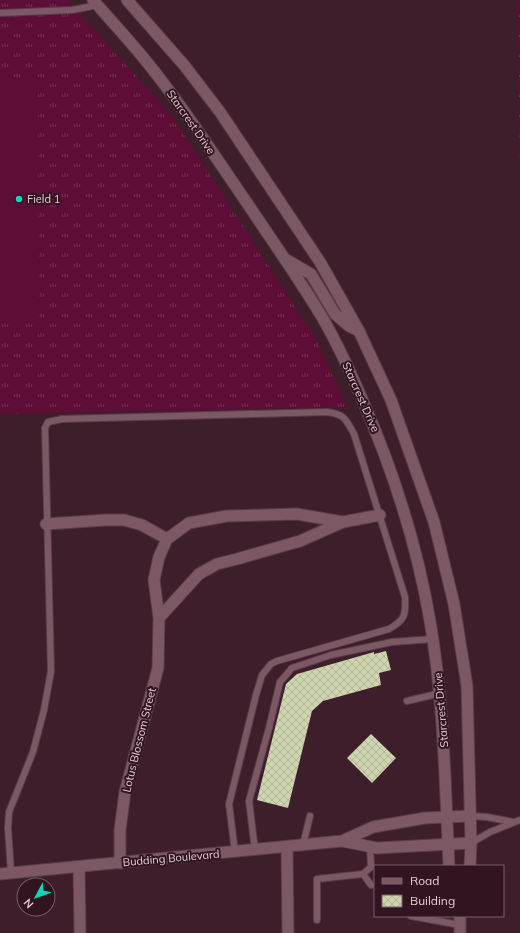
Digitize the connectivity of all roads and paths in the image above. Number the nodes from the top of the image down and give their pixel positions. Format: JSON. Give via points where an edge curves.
{"nodes":[{"id":1,"x":127,"y":0,"type":"edge"},
{"id":2,"x":95,"y":3,"type":"edge"},
{"id":3,"x":0,"y":13,"type":"edge"},
{"id":4,"x":284,"y":258,"type":"junction"},
{"id":5,"x":359,"y":331,"type":"junction"},
{"id":6,"x":380,"y":515,"type":"junction"},
{"id":7,"x":343,"y":522,"type":"junction"},
{"id":8,"x":46,"y":524,"type":"junction"},
{"id":9,"x":167,"y":539,"type":"junction"},
{"id":10,"x":159,"y":618,"type":"junction"},
{"id":11,"x":433,"y":639,"type":"junction"},
{"id":12,"x":441,"y":692,"type":"junction"},
{"id":13,"x":407,"y":700,"type":"dead end"},
{"id":14,"x":310,"y":816,"type":"dead end"},
{"id":15,"x":470,"y":816,"type":"junction"},
{"id":16,"x":447,"y":817,"type":"junction"},
{"id":17,"x":517,"y":821,"type":"edge"},
{"id":18,"x":342,"y":841,"type":"junction"},
{"id":19,"x":471,"y":843,"type":"junction"},
{"id":20,"x":448,"y":844,"type":"junction"},
{"id":21,"x":303,"y":845,"type":"junction"},
{"id":22,"x":287,"y":846,"type":"junction"},
{"id":23,"x":370,"y":846,"type":"junction"},
{"id":24,"x":255,"y":850,"type":"junction"},
{"id":25,"x":234,"y":852,"type":"junction"},
{"id":26,"x":120,"y":863,"type":"junction"},
{"id":27,"x":449,"y":865,"type":"edge"},
{"id":28,"x":470,"y":865,"type":"edge"},
{"id":29,"x":79,"y":867,"type":"junction"},
{"id":30,"x":373,"y":868,"type":"edge"},
{"id":31,"x":5,"y":873,"type":"edge"},
{"id":32,"x":363,"y":874,"type":"junction"},
{"id":33,"x":371,"y":885,"type":"dead end"},
{"id":34,"x":418,"y":917,"type":"edge"},
{"id":35,"x":317,"y":920,"type":"dead end"},
{"id":36,"x":460,"y":925,"type":"edge"},
{"id":37,"x":80,"y":933,"type":"edge"},
{"id":38,"x":288,"y":933,"type":"edge"}],
"edges":[{"from":1,"to":5,"type":"main road","via":[[184,64],[220,112],[320,262]]},
{"from":2,"to":3,"type":"lane","via":[[72,10]]},
{"from":2,"to":4,"type":"main road","name":"Starcrest Drive","via":[[150,65]]},
{"from":4,"to":5,"type":"main road","via":[[311,274],[335,314]]},
{"from":4,"to":11,"type":"main road","name":"Starcrest Drive","via":[[325,324],[376,431],[396,484],[413,546]]},
{"from":5,"to":15,"type":"main road","via":[[391,400],[412,457],[434,522],[454,604],[467,686]]},
{"from":6,"to":7,"type":"main road"},
{"from":6,"to":8,"type":"lane","via":[[354,434],[345,418],[338,413],[62,418],[48,422],[45,428]]},
{"from":6,"to":25,"type":"lane","via":[[405,597],[404,617],[399,624],[389,629],[278,661],[267,668],[262,675],[256,696],[229,804]]},
{"from":7,"to":9,"type":"main road","via":[[298,514],[227,516],[189,523]]},
{"from":7,"to":10,"type":"main road","via":[[300,541],[217,564],[199,574]]},
{"from":8,"to":9,"type":"main road","via":[[124,520],[142,525]]},
{"from":8,"to":31,"type":"lane","via":[[51,671],[33,752],[9,812]]},
{"from":9,"to":10,"type":"main road","name":"Lotus Blossom Street","via":[[158,557],[154,580]]},
{"from":10,"to":26,"type":"main road","name":"Lotus Blossom Street","via":[[158,668],[125,792],[120,830]]},
{"from":11,"to":12,"type":"main road","name":"Starcrest Drive"},
{"from":11,"to":24,"type":"lane","via":[[392,642],[331,655],[292,668],[280,682],[249,801]]},
{"from":12,"to":13,"type":"lane"},
{"from":12,"to":16,"type":"main road","name":"Starcrest Drive"},
{"from":14,"to":21,"type":"lane"},
{"from":15,"to":16,"type":"main road","name":"Budding Boulevard"},
{"from":15,"to":17,"type":"lane"},
{"from":15,"to":19,"type":"main road"},
{"from":16,"to":18,"type":"main road","name":"Budding Boulevard","via":[[373,827]]},
{"from":16,"to":20,"type":"main road","name":"Starcrest Drive"},
{"from":17,"to":19,"type":"lane"},
{"from":18,"to":21,"type":"main road","name":"Budding Boulevard"},
{"from":18,"to":23,"type":"main road","name":"Budding Boulevard"},
{"from":19,"to":20,"type":"main road","name":"Budding Boulevard"},
{"from":19,"to":28,"type":"main road"},
{"from":20,"to":23,"type":"main road","name":"Budding Boulevard","via":[[376,848]]},
{"from":20,"to":27,"type":"main road","name":"Starcrest Drive"},
{"from":21,"to":22,"type":"main road","name":"Budding Boulevard"},
{"from":22,"to":24,"type":"main road","name":"Budding Boulevard"},
{"from":22,"to":38,"type":"main road"},
{"from":23,"to":30,"type":"lane"},
{"from":24,"to":25,"type":"main road","name":"Budding Boulevard"},
{"from":25,"to":26,"type":"main road","name":"Budding Boulevard"},
{"from":26,"to":29,"type":"main road","name":"Budding Boulevard"},
{"from":29,"to":31,"type":"main road","name":"Budding Boulevard"},
{"from":29,"to":37,"type":"main road"},
{"from":30,"to":32,"type":"lane"},
{"from":32,"to":33,"type":"lane"},
{"from":32,"to":35,"type":"lane","via":[[317,879]]},
{"from":34,"to":36,"type":"lane"}]}
